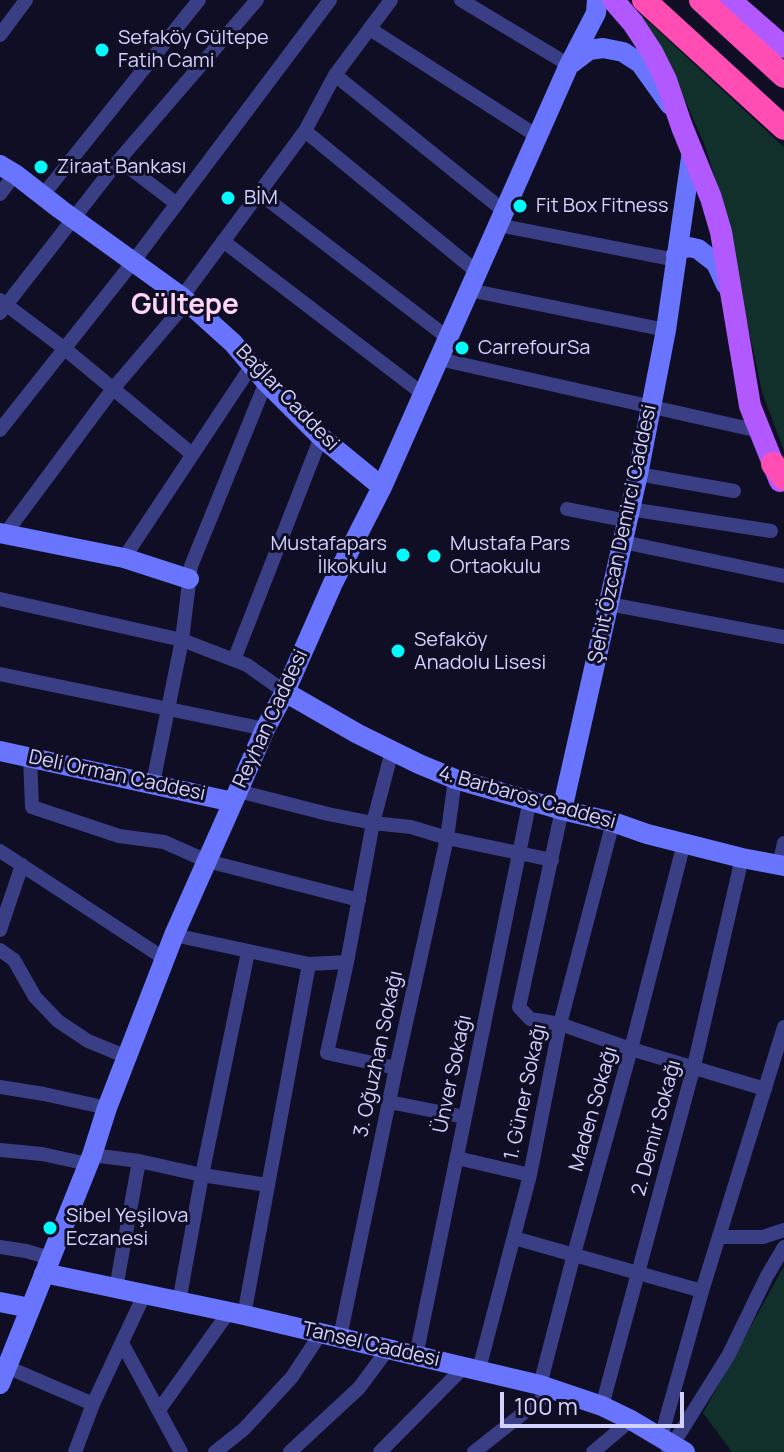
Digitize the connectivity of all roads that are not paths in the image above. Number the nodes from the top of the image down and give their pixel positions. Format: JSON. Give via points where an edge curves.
{"nodes":[{"id":1,"x":26,"y":0,"type":"edge"},
{"id":2,"x":199,"y":0,"type":"edge"},
{"id":3,"x":257,"y":0,"type":"edge"},
{"id":4,"x":330,"y":0,"type":"edge"},
{"id":5,"x":391,"y":0,"type":"edge"},
{"id":6,"x":461,"y":0,"type":"edge"},
{"id":7,"x":597,"y":0,"type":"edge"},
{"id":8,"x":613,"y":0,"type":"edge"},
{"id":9,"x":644,"y":0,"type":"edge"},
{"id":10,"x":701,"y":0,"type":"edge"},
{"id":11,"x":730,"y":0,"type":"edge"},
{"id":12,"x":370,"y":29,"type":"junction"},
{"id":13,"x":739,"y":34,"type":"junction"},
{"id":14,"x":0,"y":35,"type":"edge"},
{"id":15,"x":784,"y":47,"type":"edge"},
{"id":16,"x":569,"y":65,"type":"junction"},
{"id":17,"x":784,"y":65,"type":"edge"},
{"id":18,"x":335,"y":75,"type":"junction"},
{"id":19,"x":784,"y":76,"type":"edge"},
{"id":20,"x":682,"y":127,"type":"junction"},
{"id":21,"x":784,"y":128,"type":"edge"},
{"id":22,"x":305,"y":131,"type":"junction"},
{"id":23,"x":537,"y":136,"type":"junction"},
{"id":24,"x":692,"y":151,"type":"junction"},
{"id":25,"x":119,"y":160,"type":"junction"},
{"id":26,"x":7,"y":170,"type":"edge"},
{"id":27,"x":259,"y":193,"type":"junction"},
{"id":28,"x":0,"y":194,"type":"edge"},
{"id":29,"x":43,"y":195,"type":"junction"},
{"id":30,"x":177,"y":204,"type":"junction"},
{"id":31,"x":501,"y":218,"type":"junction"},
{"id":32,"x":74,"y":219,"type":"junction"},
{"id":33,"x":223,"y":241,"type":"junction"},
{"id":34,"x":676,"y":258,"type":"junction"},
{"id":35,"x":133,"y":262,"type":"junction"},
{"id":36,"x":473,"y":281,"type":"junction"},
{"id":37,"x":732,"y":298,"type":"junction"},
{"id":38,"x":184,"y":300,"type":"junction"},
{"id":39,"x":2,"y":306,"type":"edge"},
{"id":40,"x":666,"y":330,"type":"junction"},
{"id":41,"x":448,"y":338,"type":"junction"},
{"id":42,"x":65,"y":349,"type":"junction"},
{"id":43,"x":439,"y":359,"type":"junction"},
{"id":44,"x":252,"y":365,"type":"junction"},
{"id":45,"x":266,"y":382,"type":"junction"},
{"id":46,"x":112,"y":390,"type":"junction"},
{"id":47,"x":423,"y":394,"type":"junction"},
{"id":48,"x":650,"y":407,"type":"junction"},
{"id":49,"x":0,"y":430,"type":"edge"},
{"id":50,"x":759,"y":431,"type":"junction"},
{"id":51,"x":321,"y":437,"type":"junction"},
{"id":52,"x":192,"y":454,"type":"junction"},
{"id":53,"x":779,"y":471,"type":"edge"},
{"id":54,"x":638,"y":474,"type":"junction"},
{"id":55,"x":382,"y":487,"type":"junction"},
{"id":56,"x":784,"y":489,"type":"edge"},
{"id":57,"x":734,"y":491,"type":"dead end"},
{"id":58,"x":567,"y":509,"type":"dead end"},
{"id":59,"x":629,"y":515,"type":"junction"},
{"id":60,"x":771,"y":531,"type":"dead end"},
{"id":61,"x":2,"y":534,"type":"edge"},
{"id":62,"x":623,"y":542,"type":"junction"},
{"id":63,"x":124,"y":558,"type":"junction"},
{"id":64,"x":784,"y":576,"type":"edge"},
{"id":65,"x":189,"y":579,"type":"junction"},
{"id":66,"x":0,"y":599,"type":"edge"},
{"id":67,"x":609,"y":604,"type":"junction"},
{"id":68,"x":784,"y":637,"type":"edge"},
{"id":69,"x":182,"y":640,"type":"junction"},
{"id":70,"x":234,"y":660,"type":"junction"},
{"id":71,"x":0,"y":674,"type":"edge"},
{"id":72,"x":285,"y":692,"type":"junction"},
{"id":73,"x":167,"y":710,"type":"junction"},
{"id":74,"x":265,"y":729,"type":"junction"},
{"id":75,"x":0,"y":751,"type":"edge"},
{"id":76,"x":392,"y":751,"type":"junction"},
{"id":77,"x":30,"y":758,"type":"junction"},
{"id":78,"x":455,"y":779,"type":"junction"},
{"id":79,"x":153,"y":783,"type":"junction"},
{"id":80,"x":235,"y":796,"type":"junction"},
{"id":81,"x":530,"y":800,"type":"junction"},
{"id":82,"x":562,"y":810,"type":"junction"},
{"id":83,"x":613,"y":822,"type":"junction"},
{"id":84,"x":373,"y":823,"type":"junction"},
{"id":85,"x":447,"y":838,"type":"junction"},
{"id":86,"x":684,"y":843,"type":"junction"},
{"id":87,"x":784,"y":843,"type":"edge"},
{"id":88,"x":0,"y":851,"type":"edge"},
{"id":89,"x":519,"y":853,"type":"junction"},
{"id":90,"x":742,"y":858,"type":"junction"},
{"id":91,"x":552,"y":860,"type":"junction"},
{"id":92,"x":207,"y":861,"type":"junction"},
{"id":93,"x":22,"y":865,"type":"junction"},
{"id":94,"x":782,"y":866,"type":"edge"},
{"id":95,"x":359,"y":900,"type":"junction"},
{"id":96,"x":0,"y":930,"type":"edge"},
{"id":97,"x":174,"y":935,"type":"junction"},
{"id":98,"x":0,"y":950,"type":"edge"},
{"id":99,"x":248,"y":952,"type":"junction"},
{"id":100,"x":165,"y":959,"type":"junction"},
{"id":101,"x":347,"y":962,"type":"junction"},
{"id":102,"x":309,"y":964,"type":"junction"},
{"id":103,"x":560,"y":1024,"type":"junction"},
{"id":104,"x":784,"y":1027,"type":"edge"},
{"id":105,"x":631,"y":1049,"type":"junction"},
{"id":106,"x":127,"y":1057,"type":"junction"},
{"id":107,"x":694,"y":1066,"type":"junction"},
{"id":108,"x":778,"y":1066,"type":"edge"},
{"id":109,"x":396,"y":1068,"type":"junction"},
{"id":110,"x":0,"y":1087,"type":"edge"},
{"id":111,"x":765,"y":1089,"type":"junction"},
{"id":112,"x":389,"y":1102,"type":"junction"},
{"id":113,"x":107,"y":1108,"type":"junction"},
{"id":114,"x":465,"y":1117,"type":"junction"},
{"id":115,"x":0,"y":1150,"type":"edge"},
{"id":116,"x":457,"y":1158,"type":"junction"},
{"id":117,"x":90,"y":1160,"type":"junction"},
{"id":118,"x":139,"y":1161,"type":"junction"},
{"id":119,"x":202,"y":1175,"type":"junction"},
{"id":120,"x":530,"y":1175,"type":"junction"},
{"id":121,"x":267,"y":1185,"type":"junction"},
{"id":122,"x":784,"y":1230,"type":"edge"},
{"id":123,"x":719,"y":1237,"type":"junction"},
{"id":124,"x":514,"y":1238,"type":"junction"},
{"id":125,"x":0,"y":1247,"type":"edge"},
{"id":126,"x":784,"y":1247,"type":"edge"},
{"id":127,"x":574,"y":1254,"type":"junction"},
{"id":128,"x":47,"y":1266,"type":"junction"},
{"id":129,"x":639,"y":1273,"type":"junction"},
{"id":130,"x":116,"y":1288,"type":"junction"},
{"id":131,"x":702,"y":1291,"type":"junction"},
{"id":132,"x":145,"y":1293,"type":"junction"},
{"id":133,"x":0,"y":1302,"type":"edge"},
{"id":134,"x":179,"y":1302,"type":"junction"},
{"id":135,"x":30,"y":1308,"type":"junction"},
{"id":136,"x":236,"y":1314,"type":"junction"},
{"id":137,"x":330,"y":1335,"type":"junction"},
{"id":138,"x":122,"y":1343,"type":"junction"},
{"id":139,"x":388,"y":1349,"type":"junction"},
{"id":140,"x":416,"y":1356,"type":"junction"},
{"id":141,"x":472,"y":1368,"type":"junction"},
{"id":142,"x":4,"y":1376,"type":"edge"},
{"id":143,"x":547,"y":1387,"type":"junction"},
{"id":144,"x":93,"y":1404,"type":"junction"},
{"id":145,"x":602,"y":1406,"type":"junction"},
{"id":146,"x":159,"y":1410,"type":"junction"},
{"id":147,"x":631,"y":1420,"type":"junction"},
{"id":148,"x":672,"y":1446,"type":"edge"},
{"id":149,"x":75,"y":1452,"type":"edge"},
{"id":150,"x":181,"y":1452,"type":"edge"},
{"id":151,"x":215,"y":1452,"type":"edge"},
{"id":152,"x":290,"y":1452,"type":"edge"},
{"id":153,"x":380,"y":1452,"type":"edge"},
{"id":154,"x":474,"y":1452,"type":"edge"},
{"id":155,"x":593,"y":1452,"type":"edge"}],
"edges":[{"from":1,"to":14,"type":"street"},
{"from":2,"to":29,"type":"street"},
{"from":3,"to":25,"type":"street"},
{"from":4,"to":30,"type":"street"},
{"from":5,"to":12,"type":"street"},
{"from":6,"to":16,"type":"street"},
{"from":7,"to":16,"type":"street","name":"Reyhan Caddesi","via":[[596,13]]},
{"from":8,"to":20,"type":"main road","via":[[652,52]]},
{"from":9,"to":21,"type":"highway"},
{"from":10,"to":13,"type":"highway"},
{"from":11,"to":15,"type":"main road"},
{"from":12,"to":18,"type":"street"},
{"from":12,"to":23,"type":"street"},
{"from":13,"to":17,"type":"highway"},
{"from":13,"to":19,"type":"highway"},
{"from":16,"to":20,"type":"street","via":[[589,50],[623,52],[647,71]]},
{"from":16,"to":23,"type":"street","name":"Reyhan Caddesi"},
{"from":18,"to":22,"type":"street"},
{"from":18,"to":31,"type":"street"},
{"from":20,"to":24,"type":"main road"},
{"from":22,"to":27,"type":"street"},
{"from":22,"to":36,"type":"street"},
{"from":23,"to":31,"type":"street","name":"Reyhan Caddesi"},
{"from":24,"to":34,"type":"street","name":"Şehit Özcan Demirci Caddesi"},
{"from":24,"to":37,"type":"main road","via":[[721,232]]},
{"from":25,"to":30,"type":"street"},
{"from":25,"to":32,"type":"street"},
{"from":26,"to":28,"type":"street"},
{"from":26,"to":29,"type":"street","name":"Bağlar Caddesi"},
{"from":27,"to":33,"type":"street"},
{"from":27,"to":41,"type":"street"},
{"from":29,"to":32,"type":"street","name":"Bağlar Caddesi"},
{"from":30,"to":35,"type":"street"},
{"from":31,"to":34,"type":"street"},
{"from":31,"to":36,"type":"street","name":"Reyhan Caddesi"},
{"from":32,"to":35,"type":"street","name":"Bağlar Caddesi"},
{"from":32,"to":39,"type":"street"},
{"from":33,"to":38,"type":"street"},
{"from":33,"to":47,"type":"street"},
{"from":34,"to":37,"type":"street","via":[[689,247],[709,256]]},
{"from":34,"to":40,"type":"street","name":"Şehit Özcan Demirci Caddesi"},
{"from":35,"to":38,"type":"street","name":"Bağlar Caddesi"},
{"from":35,"to":42,"type":"street"},
{"from":36,"to":40,"type":"street"},
{"from":36,"to":41,"type":"street","name":"Reyhan Caddesi"},
{"from":37,"to":50,"type":"main road"},
{"from":38,"to":44,"type":"street","name":"Bağlar Caddesi"},
{"from":38,"to":46,"type":"street"},
{"from":39,"to":42,"type":"street"},
{"from":40,"to":48,"type":"street","name":"Şehit Özcan Demirci Caddesi"},
{"from":41,"to":43,"type":"street","name":"Reyhan Caddesi"},
{"from":42,"to":46,"type":"street"},
{"from":42,"to":49,"type":"street"},
{"from":43,"to":47,"type":"street","name":"Reyhan Caddesi"},
{"from":43,"to":48,"type":"street"},
{"from":44,"to":45,"type":"street","name":"Bağlar Caddesi"},
{"from":44,"to":52,"type":"street"},
{"from":45,"to":51,"type":"street","name":"Bağlar Caddesi"},
{"from":45,"to":65,"type":"street"},
{"from":46,"to":52,"type":"street"},
{"from":46,"to":61,"type":"street"},
{"from":47,"to":55,"type":"street","name":"Reyhan Caddesi"},
{"from":48,"to":50,"type":"street"},
{"from":48,"to":54,"type":"street","name":"Şehit Özcan Demirci Caddesi"},
{"from":50,"to":53,"type":"main road"},
{"from":51,"to":55,"type":"street","name":"Bağlar Caddesi"},
{"from":51,"to":70,"type":"street"},
{"from":52,"to":63,"type":"street"},
{"from":53,"to":56,"type":"main road"},
{"from":54,"to":57,"type":"street"},
{"from":54,"to":59,"type":"street","name":"Şehit Özcan Demirci Caddesi"},
{"from":55,"to":72,"type":"street","name":"Reyhan Caddesi"},
{"from":58,"to":59,"type":"street"},
{"from":59,"to":60,"type":"street"},
{"from":59,"to":62,"type":"street","name":"Şehit Özcan Demirci Caddesi"},
{"from":61,"to":63,"type":"street"},
{"from":62,"to":64,"type":"street"},
{"from":62,"to":67,"type":"street","name":"Şehit Özcan Demirci Caddesi"},
{"from":63,"to":65,"type":"street"},
{"from":65,"to":69,"type":"street"},
{"from":66,"to":69,"type":"street"},
{"from":67,"to":68,"type":"street"},
{"from":67,"to":82,"type":"street","name":"Şehit Özcan Demirci Caddesi"},
{"from":69,"to":70,"type":"street"},
{"from":69,"to":73,"type":"street"},
{"from":70,"to":72,"type":"street"},
{"from":71,"to":73,"type":"street"},
{"from":72,"to":74,"type":"street","name":"Reyhan Caddesi"},
{"from":72,"to":76,"type":"street","name":"4. Barbaros Caddesi"},
{"from":73,"to":74,"type":"street"},
{"from":73,"to":79,"type":"street"},
{"from":74,"to":80,"type":"street","name":"Reyhan Caddesi"},
{"from":75,"to":77,"type":"street","name":"Deli Orman Caddesi"},
{"from":76,"to":78,"type":"street","name":"4. Barbaros Caddesi"},
{"from":76,"to":84,"type":"street"},
{"from":77,"to":79,"type":"street","name":"Deli Orman Caddesi"},
{"from":77,"to":92,"type":"street","via":[[32,807],[119,836],[164,842]]},
{"from":78,"to":81,"type":"street","name":"4. Barbaros Caddesi"},
{"from":78,"to":85,"type":"street","name":"3. Oğuzhan Sokağı"},
{"from":79,"to":80,"type":"street","name":"Deli Orman Caddesi"},
{"from":80,"to":84,"type":"street"},
{"from":80,"to":92,"type":"street","name":"Reyhan Caddesi"},
{"from":81,"to":82,"type":"street","name":"4. Barbaros Caddesi"},
{"from":81,"to":89,"type":"street","name":"Ünver Sokağı"},
{"from":82,"to":83,"type":"street","name":"4. Barbaros Caddesi"},
{"from":82,"to":91,"type":"street"},
{"from":83,"to":86,"type":"street","name":"4. Barbaros Caddesi"},
{"from":83,"to":103,"type":"street","name":"1. Güner Sokağı"},
{"from":84,"to":85,"type":"street"},
{"from":84,"to":95,"type":"street"},
{"from":85,"to":89,"type":"street"},
{"from":85,"to":109,"type":"street","name":"3. Oğuzhan Sokağı"},
{"from":86,"to":90,"type":"street","name":"4. Barbaros Caddesi"},
{"from":86,"to":105,"type":"street","name":"Maden Sokağı"},
{"from":87,"to":94,"type":"street"},
{"from":88,"to":93,"type":"street"},
{"from":89,"to":91,"type":"street"},
{"from":89,"to":114,"type":"street","name":"Ünver Sokağı"},
{"from":90,"to":94,"type":"street","name":"4. Barbaros Caddesi"},
{"from":90,"to":107,"type":"street","name":"2. Demir Sokağı"},
{"from":91,"to":103,"type":"street","via":[[519,1007],[530,1019]]},
{"from":92,"to":95,"type":"street"},
{"from":92,"to":97,"type":"street","name":"Reyhan Caddesi"},
{"from":93,"to":96,"type":"street"},
{"from":93,"to":100,"type":"street"},
{"from":95,"to":101,"type":"street"},
{"from":97,"to":99,"type":"street"},
{"from":97,"to":100,"type":"street","name":"Reyhan Caddesi"},
{"from":98,"to":106,"type":"street","via":[[14,960],[35,997],[58,1021]]},
{"from":99,"to":102,"type":"street"},
{"from":99,"to":119,"type":"street"},
{"from":100,"to":106,"type":"street","name":"Reyhan Caddesi"},
{"from":101,"to":102,"type":"street"},
{"from":101,"to":109,"type":"street","via":[[327,1053]]},
{"from":102,"to":121,"type":"street"},
{"from":103,"to":105,"type":"street"},
{"from":103,"to":120,"type":"street","name":"1. Güner Sokağı"},
{"from":104,"to":108,"type":"street"},
{"from":105,"to":107,"type":"street"},
{"from":105,"to":127,"type":"street","name":"Maden Sokağı"},
{"from":106,"to":113,"type":"street","name":"Reyhan Caddesi"},
{"from":107,"to":111,"type":"street"},
{"from":107,"to":129,"type":"street","name":"2. Demir Sokağı"},
{"from":108,"to":111,"type":"street"},
{"from":109,"to":112,"type":"street","name":"3. Oğuzhan Sokağı"},
{"from":110,"to":113,"type":"street"},
{"from":111,"to":123,"type":"street"},
{"from":112,"to":114,"type":"street"},
{"from":112,"to":137,"type":"street","name":"3. Oğuzhan Sokağı"},
{"from":113,"to":117,"type":"street","name":"Reyhan Caddesi"},
{"from":114,"to":116,"type":"street","name":"Ünver Sokağı"},
{"from":115,"to":117,"type":"street"},
{"from":116,"to":120,"type":"street"},
{"from":116,"to":140,"type":"street","name":"Ünver Sokağı"},
{"from":117,"to":118,"type":"street"},
{"from":117,"to":128,"type":"street","name":"Reyhan Caddesi"},
{"from":118,"to":119,"type":"street"},
{"from":118,"to":130,"type":"street"},
{"from":119,"to":121,"type":"street"},
{"from":119,"to":134,"type":"street"},
{"from":120,"to":124,"type":"street","name":"1. Güner Sokağı"},
{"from":121,"to":136,"type":"street"},
{"from":122,"to":123,"type":"street","via":[[763,1237]]},
{"from":123,"to":131,"type":"street"},
{"from":124,"to":127,"type":"street"},
{"from":124,"to":141,"type":"street","name":"1. Güner Sokağı"},
{"from":125,"to":128,"type":"street","via":[[26,1251]]},
{"from":126,"to":148,"type":"street","via":[[728,1356]]},
{"from":127,"to":129,"type":"street"},
{"from":127,"to":143,"type":"street","name":"Maden Sokağı"},
{"from":128,"to":130,"type":"street","name":"Tansel Caddesi"},
{"from":128,"to":135,"type":"street","name":"Reyhan Caddesi"},
{"from":129,"to":131,"type":"street"},
{"from":129,"to":145,"type":"street","name":"2. Demir Sokağı"},
{"from":130,"to":132,"type":"street","name":"Tansel Caddesi"},
{"from":131,"to":148,"type":"street"},
{"from":132,"to":134,"type":"street","name":"Tansel Caddesi"},
{"from":132,"to":138,"type":"street"},
{"from":133,"to":135,"type":"street"},
{"from":134,"to":136,"type":"street","name":"Tansel Caddesi"},
{"from":135,"to":142,"type":"street","name":"Reyhan Caddesi"},
{"from":136,"to":137,"type":"street","name":"Tansel Caddesi"},
{"from":136,"to":146,"type":"street"},
{"from":137,"to":139,"type":"street","name":"Tansel Caddesi"},
{"from":137,"to":151,"type":"street","via":[[244,1429]]},
{"from":138,"to":144,"type":"street"},
{"from":138,"to":146,"type":"street"},
{"from":139,"to":140,"type":"street","name":"Tansel Caddesi"},
{"from":139,"to":152,"type":"street","via":[[359,1388]]},
{"from":140,"to":141,"type":"street","name":"Tansel Caddesi"},
{"from":141,"to":143,"type":"street","name":"Tansel Caddesi"},
{"from":141,"to":153,"type":"street","name":"1. Güner Sokağı"},
{"from":142,"to":144,"type":"street"},
{"from":143,"to":145,"type":"street","name":"Tansel Caddesi"},
{"from":143,"to":154,"type":"street"},
{"from":144,"to":149,"type":"street"},
{"from":145,"to":147,"type":"street","name":"Tansel Caddesi"},
{"from":146,"to":150,"type":"street"},
{"from":147,"to":148,"type":"street","name":"Tansel Caddesi"},
{"from":147,"to":155,"type":"street"}]}
